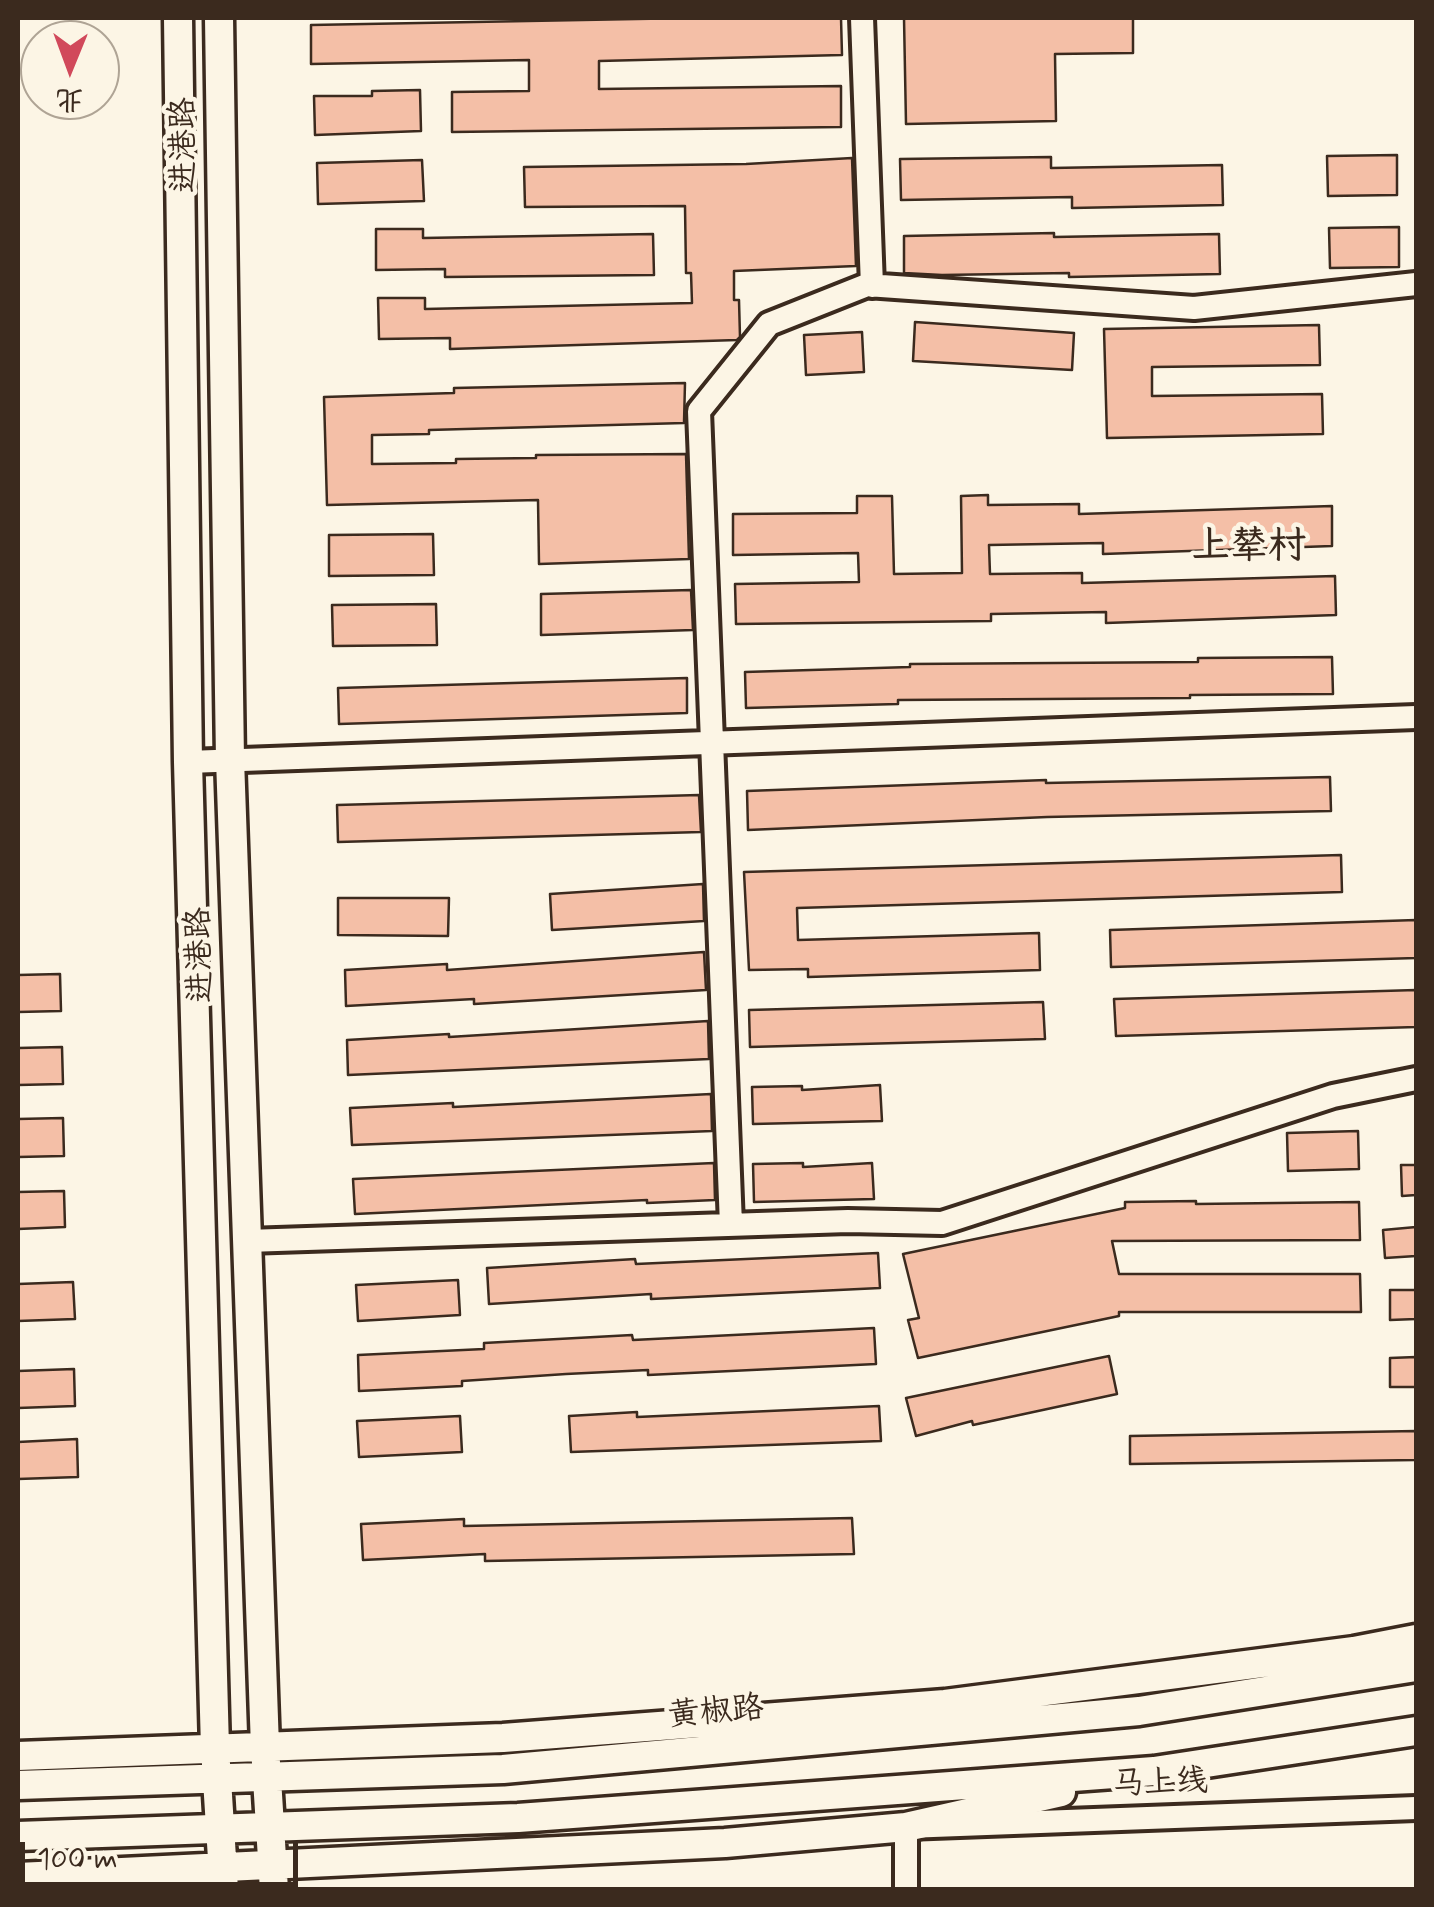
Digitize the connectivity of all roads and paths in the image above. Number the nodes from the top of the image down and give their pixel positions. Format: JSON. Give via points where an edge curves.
{"nodes":[{"id":1,"x":178,"y":18,"type":"edge"},
{"id":2,"x":219,"y":18,"type":"edge"},
{"id":3,"x":862,"y":18,"type":"edge"},
{"id":4,"x":1416,"y":284,"type":"edge"},
{"id":5,"x":872,"y":286,"type":"junction"},
{"id":6,"x":1416,"y":717,"type":"edge"},
{"id":7,"x":710,"y":742,"type":"junction"},
{"id":8,"x":230,"y":759,"type":"junction"},
{"id":9,"x":188,"y":762,"type":"junction"},
{"id":10,"x":1416,"y":1080,"type":"edge"},
{"id":11,"x":731,"y":1225,"type":"junction"},
{"id":12,"x":247,"y":1241,"type":"junction"},
{"id":13,"x":1416,"y":1638,"type":"edge"},
{"id":14,"x":1416,"y":1667,"type":"edge"},
{"id":15,"x":1416,"y":1732,"type":"edge"},
{"id":16,"x":264,"y":1746,"type":"junction"},
{"id":17,"x":215,"y":1748,"type":"junction"},
{"id":18,"x":18,"y":1756,"type":"edge"},
{"id":19,"x":1154,"y":1771,"type":"junction"},
{"id":20,"x":267,"y":1777,"type":"junction"},
{"id":21,"x":217,"y":1778,"type":"junction"},
{"id":22,"x":18,"y":1786,"type":"edge"},
{"id":23,"x":1416,"y":1808,"type":"edge"},
{"id":24,"x":271,"y":1826,"type":"junction"},
{"id":25,"x":906,"y":1827,"type":"junction"},
{"id":26,"x":221,"y":1830,"type":"junction"},
{"id":27,"x":18,"y":1836,"type":"edge"},
{"id":28,"x":18,"y":1877,"type":"edge"},
{"id":29,"x":273,"y":1878,"type":"edge"},
{"id":30,"x":223,"y":1879,"type":"edge"},
{"id":31,"x":906,"y":1890,"type":"edge"}],
"edges":[{"from":1,"to":9,"type":"main road","name":"进港路"},
{"from":2,"to":8,"type":"main road","name":"进港路"},
{"from":3,"to":5,"type":"street"},
{"from":4,"to":5,"type":"street","via":[[1194,308]]},
{"from":5,"to":7,"type":"street","via":[[769,324],[699,411]]},
{"from":6,"to":7,"type":"street"},
{"from":7,"to":8,"type":"street"},
{"from":7,"to":11,"type":"street"},
{"from":8,"to":9,"type":"street"},
{"from":8,"to":12,"type":"main road","name":"进港路"},
{"from":9,"to":17,"type":"main road","name":"进港路"},
{"from":10,"to":11,"type":"street","via":[[1333,1096],[942,1223]]},
{"from":11,"to":12,"type":"street"},
{"from":12,"to":16,"type":"main road","name":"进港路"},
{"from":13,"to":16,"type":"main road","via":[[944,1704],[502,1738]]},
{"from":14,"to":20,"type":"main road","name":"黄椒路","via":[[1139,1711],[502,1769]]},
{"from":15,"to":19,"type":"main road"},
{"from":16,"to":17,"type":"main road"},
{"from":16,"to":20,"type":"main road","name":"进港路"},
{"from":17,"to":18,"type":"main road"},
{"from":17,"to":21,"type":"main road","name":"进港路"},
{"from":19,"to":24,"type":"main road","via":[[518,1818]]},
{"from":19,"to":25,"type":"main road"},
{"from":20,"to":21,"type":"main road","name":"黄椒路"},
{"from":20,"to":24,"type":"main road","name":"进港路"},
{"from":21,"to":22,"type":"main road","name":"黄椒路"},
{"from":21,"to":26,"type":"main road","name":"进港路"},
{"from":23,"to":25,"type":"street","name":"马上线"},
{"from":24,"to":26,"type":"main road"},
{"from":24,"to":29,"type":"main road","name":"进港路"},
{"from":25,"to":29,"type":"main road"},
{"from":25,"to":31,"type":"street"},
{"from":26,"to":27,"type":"main road"},
{"from":26,"to":30,"type":"main road","name":"进港路"},
{"from":28,"to":30,"type":"main road"},
{"from":29,"to":30,"type":"main road"}]}
